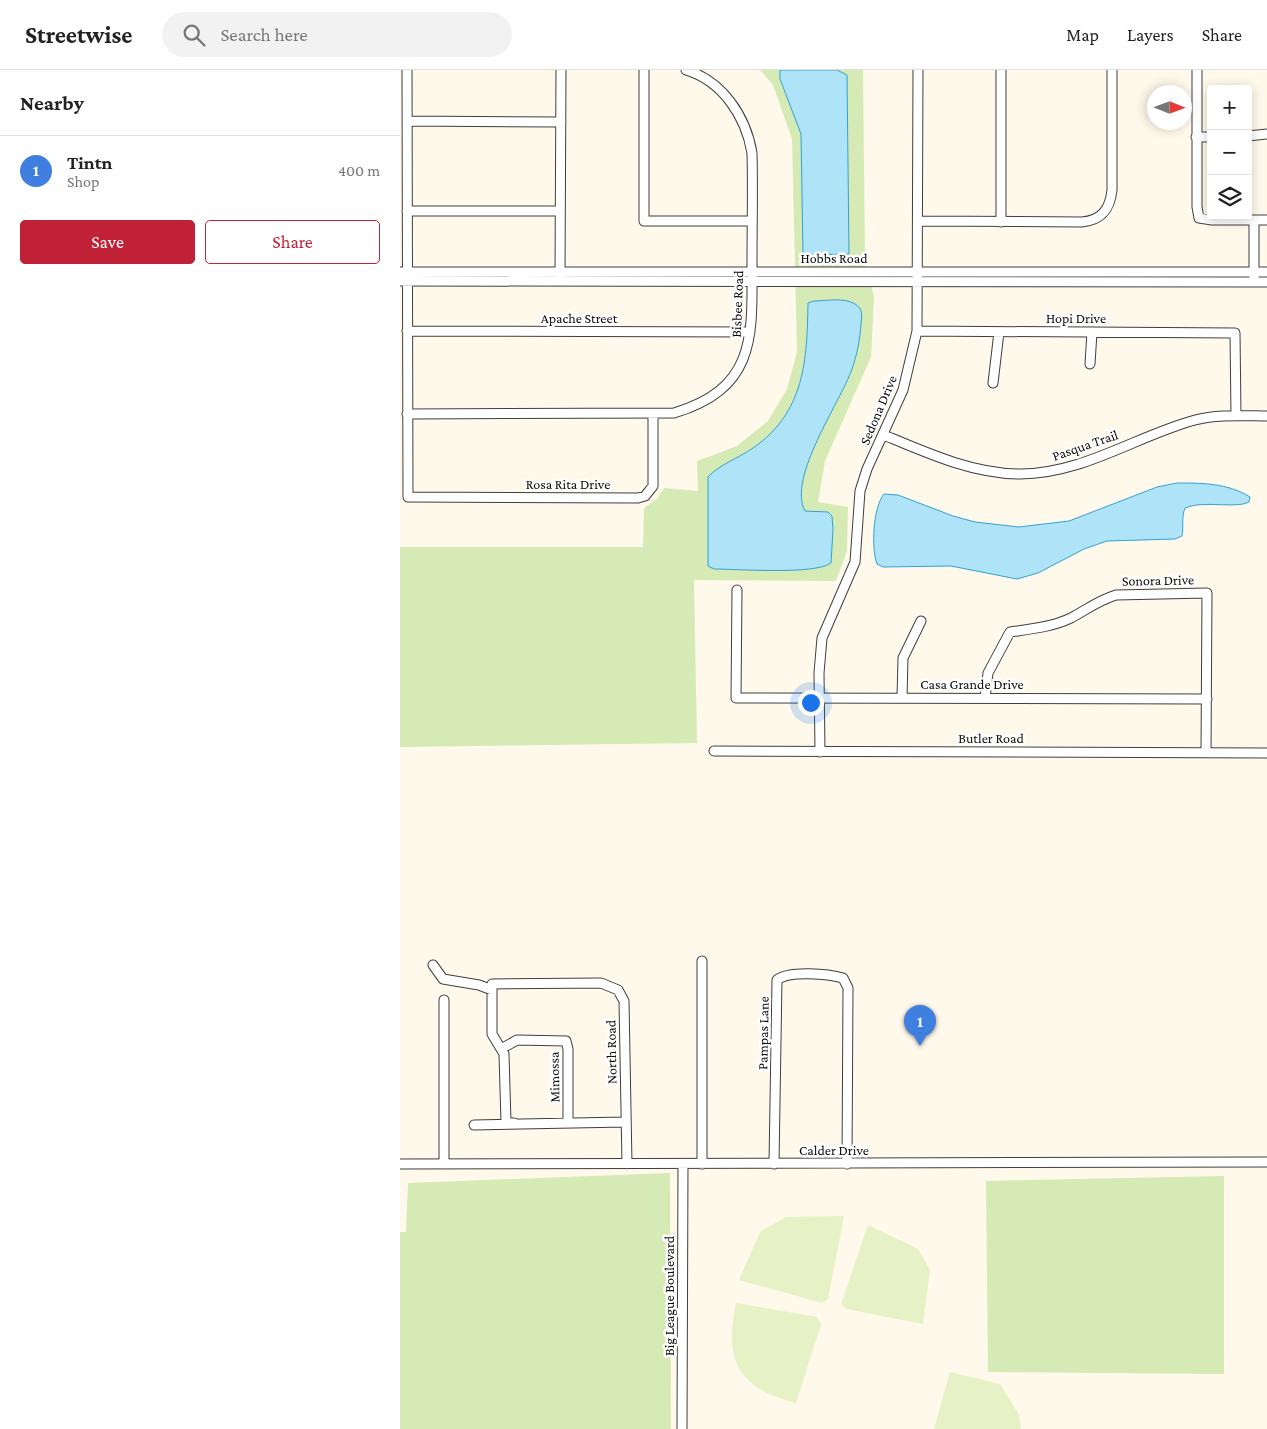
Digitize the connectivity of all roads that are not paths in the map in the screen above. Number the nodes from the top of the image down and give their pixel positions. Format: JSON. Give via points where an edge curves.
{"nodes":[{"id":1,"x":407,"y":70,"type":"edge"},
{"id":2,"x":561,"y":70,"type":"edge"},
{"id":3,"x":644,"y":70,"type":"edge"},
{"id":4,"x":686,"y":70,"type":"edge"},
{"id":5,"x":918,"y":70,"type":"edge"},
{"id":6,"x":1001,"y":70,"type":"edge"},
{"id":7,"x":1112,"y":70,"type":"edge"},
{"id":8,"x":1197,"y":70,"type":"edge"},
{"id":9,"x":407,"y":121,"type":"junction"},
{"id":10,"x":561,"y":122,"type":"junction"},
{"id":11,"x":1267,"y":134,"type":"edge"},
{"id":12,"x":1252,"y":136,"type":"edge"},
{"id":13,"x":1196,"y":137,"type":"junction"},
{"id":14,"x":1207,"y":137,"type":"edge"},
{"id":15,"x":407,"y":211,"type":"junction"},
{"id":16,"x":560,"y":212,"type":"junction"},
{"id":17,"x":1254,"y":220,"type":"junction"},
{"id":18,"x":1267,"y":220,"type":"edge"},
{"id":19,"x":752,"y":221,"type":"junction"},
{"id":20,"x":918,"y":221,"type":"junction"},
{"id":21,"x":1001,"y":222,"type":"junction"},
{"id":22,"x":560,"y":271,"type":"junction"},
{"id":23,"x":1254,"y":272,"type":"junction"},
{"id":24,"x":1267,"y":272,"type":"edge"},
{"id":25,"x":403,"y":276,"type":"edge"},
{"id":26,"x":752,"y":276,"type":"junction"},
{"id":27,"x":919,"y":277,"type":"junction"},
{"id":28,"x":560,"y":281,"type":"junction"},
{"id":29,"x":1254,"y":282,"type":"junction"},
{"id":30,"x":1267,"y":282,"type":"edge"},
{"id":31,"x":407,"y":331,"type":"junction"},
{"id":32,"x":750,"y":332,"type":"junction"},
{"id":33,"x":917,"y":332,"type":"junction"},
{"id":34,"x":999,"y":332,"type":"junction"},
{"id":35,"x":1092,"y":332,"type":"junction"},
{"id":36,"x":1090,"y":364,"type":"dead end"},
{"id":37,"x":993,"y":383,"type":"dead end"},
{"id":38,"x":407,"y":414,"type":"junction"},
{"id":39,"x":654,"y":415,"type":"junction"},
{"id":40,"x":1236,"y":416,"type":"junction"},
{"id":41,"x":1267,"y":416,"type":"edge"},
{"id":42,"x":884,"y":435,"type":"junction"},
{"id":43,"x":737,"y":590,"type":"dead end"},
{"id":44,"x":921,"y":621,"type":"dead end"},
{"id":45,"x":820,"y":698,"type":"junction"},
{"id":46,"x":902,"y":698,"type":"junction"},
{"id":47,"x":985,"y":698,"type":"junction"},
{"id":48,"x":1207,"y":699,"type":"junction"},
{"id":49,"x":714,"y":751,"type":"dead end"},
{"id":50,"x":820,"y":752,"type":"junction"},
{"id":51,"x":1206,"y":753,"type":"junction"},
{"id":52,"x":1267,"y":753,"type":"edge"},
{"id":53,"x":702,"y":961,"type":"dead end"},
{"id":54,"x":432,"y":965,"type":"dead end"},
{"id":55,"x":492,"y":990,"type":"junction"},
{"id":56,"x":444,"y":1000,"type":"dead end"},
{"id":57,"x":501,"y":1049,"type":"junction"},
{"id":58,"x":626,"y":1122,"type":"junction"},
{"id":59,"x":514,"y":1123,"type":"junction"},
{"id":60,"x":568,"y":1123,"type":"junction"},
{"id":61,"x":474,"y":1125,"type":"dead end"},
{"id":62,"x":1267,"y":1162,"type":"edge"},
{"id":63,"x":444,"y":1163,"type":"junction"},
{"id":64,"x":400,"y":1164,"type":"edge"},
{"id":65,"x":627,"y":1164,"type":"junction"},
{"id":66,"x":683,"y":1164,"type":"junction"},
{"id":67,"x":702,"y":1164,"type":"junction"},
{"id":68,"x":774,"y":1164,"type":"junction"},
{"id":69,"x":846,"y":1164,"type":"junction"},
{"id":70,"x":682,"y":1429,"type":"edge"}],
"edges":[{"from":1,"to":9,"type":"street"},
{"from":2,"to":10,"type":"street"},
{"from":3,"to":19,"type":"street","via":[[644,220]]},
{"from":4,"to":19,"type":"street","name":"Bisbee Road","via":[[714,85],[729,100],[746,128],[752,153]]},
{"from":5,"to":20,"type":"street","name":"Sedona Drive"},
{"from":6,"to":21,"type":"street"},
{"from":7,"to":21,"type":"street","via":[[1112,190],[1105,213],[1082,222]]},
{"from":8,"to":13,"type":"street"},
{"from":9,"to":10,"type":"street"},
{"from":9,"to":15,"type":"street"},
{"from":10,"to":16,"type":"street"},
{"from":11,"to":12,"type":"street"},
{"from":13,"to":14,"type":"street"},
{"from":13,"to":17,"type":"street","via":[[1199,218]]},
{"from":15,"to":16,"type":"street"},
{"from":15,"to":25,"type":"street"},
{"from":16,"to":22,"type":"street"},
{"from":17,"to":18,"type":"street"},
{"from":17,"to":23,"type":"street"},
{"from":19,"to":26,"type":"street","name":"Bisbee Road"},
{"from":20,"to":21,"type":"street"},
{"from":20,"to":27,"type":"street","name":"Sedona Drive"},
{"from":22,"to":25,"type":"street","name":"Hobbs Road"},
{"from":22,"to":26,"type":"street","name":"Hobbs Road"},
{"from":22,"to":28,"type":"street"},
{"from":23,"to":24,"type":"street","name":"Hobbs Road"},
{"from":23,"to":27,"type":"street","name":"Hobbs Road"},
{"from":23,"to":29,"type":"street"},
{"from":25,"to":28,"type":"street","name":"Hobbs Road"},
{"from":25,"to":31,"type":"street"},
{"from":26,"to":27,"type":"street","name":"Hobbs Road"},
{"from":26,"to":28,"type":"street","name":"Hobbs Road"},
{"from":26,"to":32,"type":"street","name":"Bisbee Road"},
{"from":27,"to":29,"type":"street","name":"Hobbs Road"},
{"from":27,"to":33,"type":"street","name":"Sedona Drive"},
{"from":29,"to":30,"type":"street","name":"Hobbs Road"},
{"from":31,"to":32,"type":"street","name":"Apache Street"},
{"from":31,"to":38,"type":"street"},
{"from":32,"to":39,"type":"street","name":"Bisbee Road","via":[[746,354],[723,389],[696,406]]},
{"from":33,"to":34,"type":"street","name":"Hopi Drive"},
{"from":33,"to":42,"type":"street","name":"Sedona Drive","via":[[903,390]]},
{"from":34,"to":35,"type":"street","name":"Hopi Drive"},
{"from":34,"to":37,"type":"street"},
{"from":35,"to":36,"type":"street"},
{"from":35,"to":40,"type":"street","name":"Hopi Drive","via":[[1235,333]]},
{"from":38,"to":39,"type":"street","name":"Bisbee Road"},
{"from":38,"to":39,"type":"street","name":"Rosa Rita Drive","via":[[408,497],[638,498],[645,496],[652,486]]},
{"from":40,"to":41,"type":"street","name":"Pasqua Trail"},
{"from":40,"to":42,"type":"street","name":"Pasqua Trail","via":[[1196,420],[1073,466],[1018,474],[951,461]]},
{"from":42,"to":45,"type":"street","name":"Sedona Drive","via":[[860,491],[855,562],[819,649]]},
{"from":43,"to":45,"type":"street","name":"Casa Grande Drive","via":[[736,698]]},
{"from":44,"to":46,"type":"street","via":[[903,658]]},
{"from":45,"to":46,"type":"street","name":"Casa Grande Drive"},
{"from":45,"to":50,"type":"street","name":"Sedona Drive"},
{"from":46,"to":47,"type":"street","name":"Casa Grande Drive"},
{"from":47,"to":48,"type":"street","name":"Casa Grande Drive"},
{"from":47,"to":48,"type":"street","name":"Sonora Drive","via":[[988,673],[1010,632],[1071,618],[1116,594],[1207,593]]},
{"from":48,"to":51,"type":"street"},
{"from":49,"to":50,"type":"street","name":"Butler Road"},
{"from":50,"to":51,"type":"street","name":"Butler Road"},
{"from":51,"to":52,"type":"street","name":"Butler Road"},
{"from":53,"to":67,"type":"street"},
{"from":54,"to":55,"type":"street","via":[[443,979]]},
{"from":55,"to":57,"type":"street","via":[[492,1034]]},
{"from":55,"to":58,"type":"street","name":"North Road","via":[[492,984],[600,983],[618,990],[624,1001]]},
{"from":56,"to":63,"type":"street"},
{"from":57,"to":59,"type":"street","via":[[504,1054],[506,1123]]},
{"from":57,"to":60,"type":"street","name":"Mimossa","via":[[517,1040],[566,1040]]},
{"from":58,"to":60,"type":"street"},
{"from":58,"to":65,"type":"street","name":"North Road"},
{"from":59,"to":60,"type":"street"},
{"from":59,"to":61,"type":"street"},
{"from":62,"to":69,"type":"street","name":"Calder Drive"},
{"from":63,"to":64,"type":"street","name":"Calder Drive"},
{"from":63,"to":65,"type":"street","name":"Calder Drive"},
{"from":65,"to":66,"type":"street","name":"Calder Drive"},
{"from":66,"to":67,"type":"street","name":"Calder Drive"},
{"from":66,"to":70,"type":"street","name":"Big League Boulevard"},
{"from":67,"to":68,"type":"street","name":"Calder Drive"},
{"from":68,"to":69,"type":"street","name":"Calder Drive"},
{"from":68,"to":69,"type":"street","name":"Pampas Lane","via":[[777,980],[787,975],[833,975],[844,978],[847,986]]}]}
